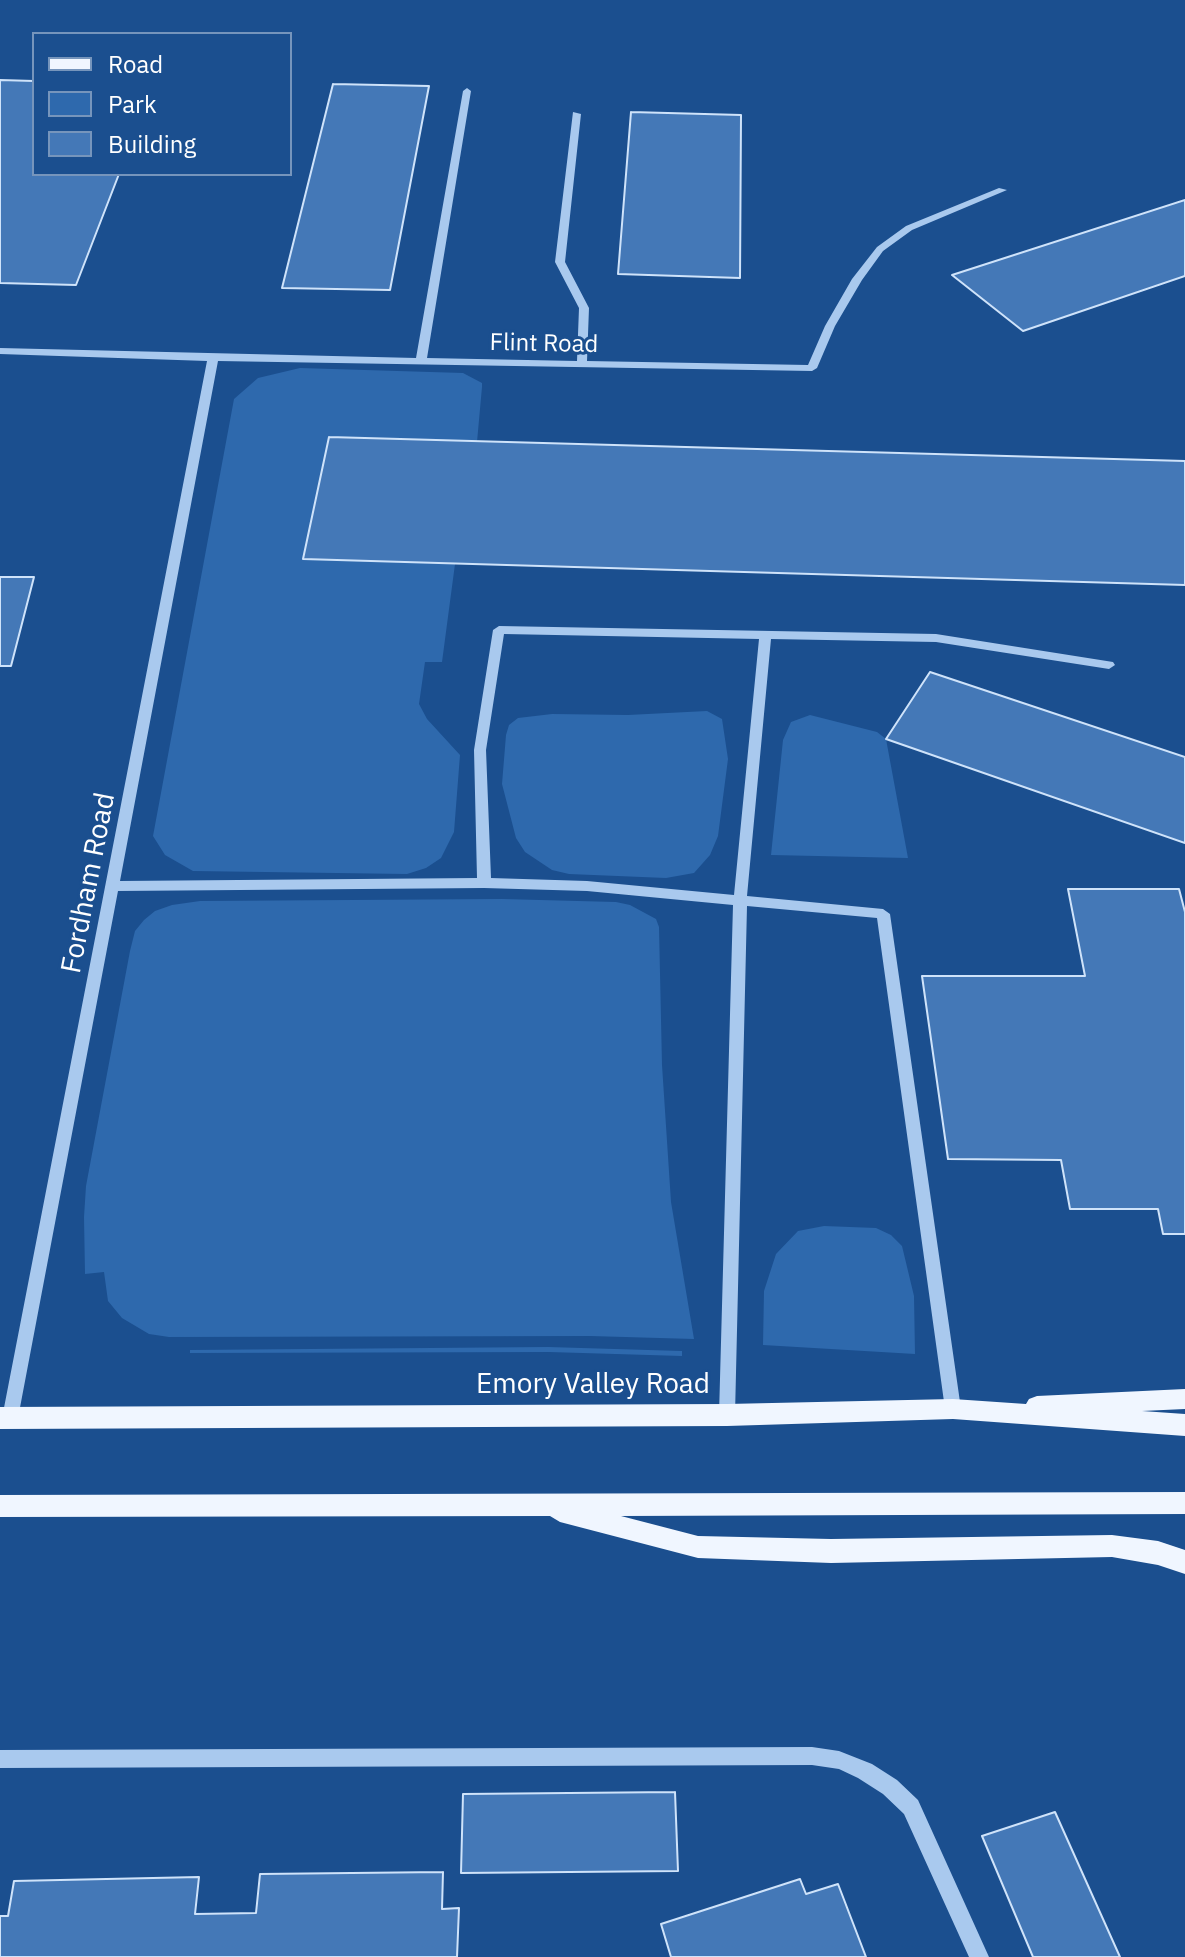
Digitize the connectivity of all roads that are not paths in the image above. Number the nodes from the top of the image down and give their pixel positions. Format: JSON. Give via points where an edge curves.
{"nodes":[{"id":1,"x":467,"y":91,"type":"dead end"},
{"id":2,"x":576,"y":114,"type":"dead end"},
{"id":3,"x":1002,"y":190,"type":"dead end"},
{"id":4,"x":0,"y":351,"type":"edge"},
{"id":5,"x":213,"y":358,"type":"junction"},
{"id":6,"x":421,"y":361,"type":"junction"},
{"id":7,"x":582,"y":364,"type":"junction"},
{"id":8,"x":765,"y":635,"type":"junction"},
{"id":9,"x":1109,"y":665,"type":"dead end"},
{"id":10,"x":484,"y":883,"type":"junction"},
{"id":11,"x":113,"y":886,"type":"junction"},
{"id":12,"x":740,"y":900,"type":"junction"},
{"id":13,"x":1185,"y":1399,"type":"edge"},
{"id":14,"x":953,"y":1409,"type":"junction"},
{"id":15,"x":727,"y":1415,"type":"junction"},
{"id":16,"x":5,"y":1418,"type":"edge"},
{"id":17,"x":1185,"y":1425,"type":"edge"},
{"id":18,"x":1185,"y":1503,"type":"edge"},
{"id":19,"x":533,"y":1504,"type":"junction"},
{"id":20,"x":0,"y":1506,"type":"edge"},
{"id":21,"x":1185,"y":1562,"type":"edge"},
{"id":22,"x":0,"y":1759,"type":"edge"},
{"id":23,"x":979,"y":1957,"type":"edge"}],
"edges":[{"from":1,"to":6,"type":"street"},
{"from":2,"to":7,"type":"street","via":[[560,262],[584,308]]},
{"from":3,"to":7,"type":"street","name":"Flint Road","via":[[909,228],[880,249],[830,326],[812,368]]},
{"from":4,"to":5,"type":"street","name":"Flint Road"},
{"from":5,"to":6,"type":"street","name":"Flint Road"},
{"from":5,"to":11,"type":"street","name":"Fordham Road"},
{"from":6,"to":7,"type":"street","name":"Flint Road"},
{"from":8,"to":9,"type":"street","via":[[936,638]]},
{"from":8,"to":10,"type":"street","via":[[499,630],[480,750]]},
{"from":8,"to":12,"type":"street"},
{"from":10,"to":11,"type":"street"},
{"from":10,"to":12,"type":"street"},
{"from":11,"to":16,"type":"street","name":"Fordham Road"},
{"from":12,"to":14,"type":"street","via":[[883,914]]},
{"from":12,"to":15,"type":"street"},
{"from":13,"to":14,"type":"main road"},
{"from":14,"to":15,"type":"main road","name":"Emory Valley Road"},
{"from":14,"to":17,"type":"main road","name":"Emory Valley Road"},
{"from":15,"to":16,"type":"main road","name":"Emory Valley Road"},
{"from":18,"to":19,"type":"main road"},
{"from":19,"to":20,"type":"main road"},
{"from":19,"to":21,"type":"main road","via":[[698,1547],[831,1551],[1112,1546]]},
{"from":22,"to":23,"type":"street","via":[[839,1760],[890,1787],[911,1807]]}]}
